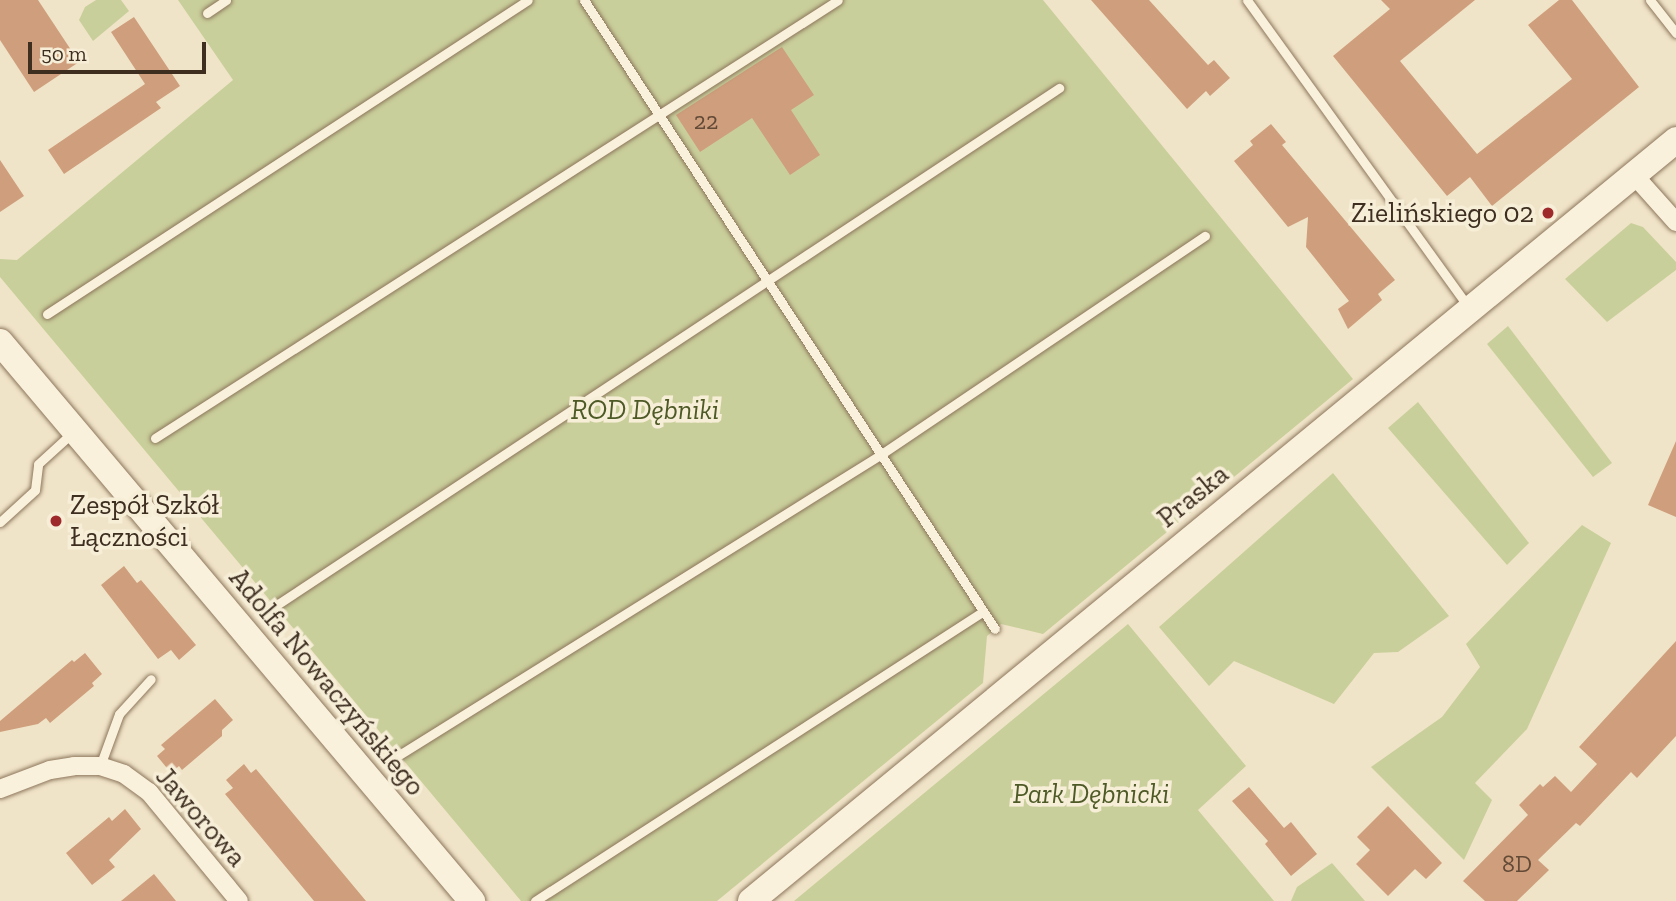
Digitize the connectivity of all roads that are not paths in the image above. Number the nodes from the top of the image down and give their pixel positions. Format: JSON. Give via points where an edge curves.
{"nodes":[{"id":1,"x":226,"y":0,"type":"edge"},
{"id":2,"x":528,"y":0,"type":"edge"},
{"id":3,"x":584,"y":0,"type":"edge"},
{"id":4,"x":838,"y":0,"type":"edge"},
{"id":5,"x":1247,"y":0,"type":"edge"},
{"id":6,"x":1650,"y":0,"type":"edge"},
{"id":7,"x":207,"y":13,"type":"dead end"},
{"id":8,"x":1676,"y":33,"type":"edge"},
{"id":9,"x":1059,"y":88,"type":"dead end"},
{"id":10,"x":660,"y":116,"type":"junction"},
{"id":11,"x":1676,"y":140,"type":"edge"},
{"id":12,"x":1634,"y":174,"type":"junction"},
{"id":13,"x":1676,"y":222,"type":"edge"},
{"id":14,"x":1205,"y":236,"type":"dead end"},
{"id":15,"x":767,"y":281,"type":"junction"},
{"id":16,"x":1470,"y":309,"type":"junction"},
{"id":17,"x":47,"y":314,"type":"dead end"},
{"id":18,"x":0,"y":342,"type":"edge"},
{"id":19,"x":74,"y":431,"type":"junction"},
{"id":20,"x":155,"y":438,"type":"dead end"},
{"id":21,"x":880,"y":455,"type":"junction"},
{"id":22,"x":0,"y":522,"type":"edge"},
{"id":23,"x":275,"y":606,"type":"dead end"},
{"id":24,"x":982,"y":612,"type":"junction"},
{"id":25,"x":995,"y":629,"type":"dead end"},
{"id":26,"x":151,"y":679,"type":"dead end"},
{"id":27,"x":399,"y":755,"type":"dead end"},
{"id":28,"x":100,"y":766,"type":"junction"},
{"id":29,"x":0,"y":789,"type":"edge"},
{"id":30,"x":239,"y":901,"type":"edge"},
{"id":31,"x":472,"y":901,"type":"edge"},
{"id":32,"x":535,"y":901,"type":"edge"},
{"id":33,"x":751,"y":901,"type":"edge"}],
"edges":[{"from":1,"to":7,"type":"lane"},
{"from":2,"to":17,"type":"lane"},
{"from":3,"to":10,"type":"lane"},
{"from":4,"to":10,"type":"lane"},
{"from":5,"to":16,"type":"lane"},
{"from":6,"to":8,"type":"lane"},
{"from":9,"to":15,"type":"lane"},
{"from":10,"to":15,"type":"lane"},
{"from":10,"to":20,"type":"lane"},
{"from":11,"to":12,"type":"street","name":"Praska"},
{"from":12,"to":13,"type":"street"},
{"from":12,"to":16,"type":"street","name":"Praska"},
{"from":14,"to":21,"type":"lane"},
{"from":15,"to":21,"type":"lane"},
{"from":15,"to":23,"type":"lane"},
{"from":16,"to":33,"type":"street","name":"Praska"},
{"from":18,"to":19,"type":"street","name":"Adolfa Nowaczyńskiego"},
{"from":19,"to":22,"type":"lane","via":[[38,464],[35,490]]},
{"from":19,"to":31,"type":"street","name":"Adolfa Nowaczyńskiego"},
{"from":21,"to":24,"type":"lane"},
{"from":21,"to":27,"type":"lane"},
{"from":24,"to":25,"type":"lane"},
{"from":24,"to":32,"type":"lane"},
{"from":26,"to":28,"type":"lane","via":[[119,714]]},
{"from":28,"to":29,"type":"street","name":"Jaworowa","via":[[50,770]]},
{"from":28,"to":30,"type":"street","name":"Jaworowa","via":[[141,785]]}]}
